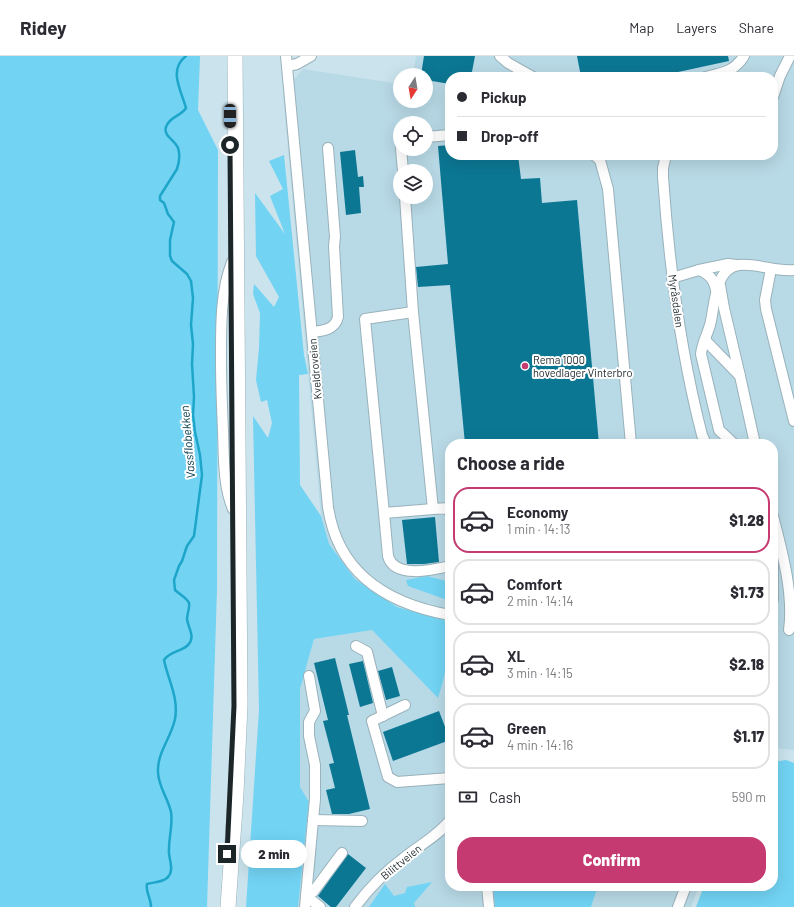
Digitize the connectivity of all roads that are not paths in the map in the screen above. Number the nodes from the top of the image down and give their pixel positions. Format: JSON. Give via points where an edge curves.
{"nodes":[{"id":1,"x":230,"y":56,"type":"edge"},
{"id":2,"x":235,"y":56,"type":"edge"},
{"id":3,"x":311,"y":56,"type":"edge"},
{"id":4,"x":500,"y":56,"type":"edge"},
{"id":5,"x":744,"y":56,"type":"edge"},
{"id":6,"x":790,"y":56,"type":"edge"},
{"id":7,"x":287,"y":61,"type":"edge"},
{"id":8,"x":523,"y":72,"type":"edge"},
{"id":9,"x":728,"y":72,"type":"edge"},
{"id":10,"x":778,"y":82,"type":"edge"},
{"id":11,"x":445,"y":135,"type":"edge"},
{"id":12,"x":433,"y":136,"type":"edge"},
{"id":13,"x":328,"y":148,"type":"dead end"},
{"id":14,"x":600,"y":160,"type":"edge"},
{"id":15,"x":665,"y":160,"type":"edge"},
{"id":16,"x":405,"y":204,"type":"edge"},
{"id":17,"x":737,"y":265,"type":"junction"},
{"id":18,"x":770,"y":269,"type":"junction"},
{"id":19,"x":699,"y":270,"type":"junction"},
{"id":20,"x":794,"y":270,"type":"edge"},
{"id":21,"x":672,"y":278,"type":"junction"},
{"id":22,"x":718,"y":285,"type":"junction"},
{"id":23,"x":413,"y":312,"type":"junction"},
{"id":24,"x":312,"y":332,"type":"junction"},
{"id":25,"x":705,"y":340,"type":"junction"},
{"id":26,"x":740,"y":376,"type":"junction"},
{"id":27,"x":794,"y":421,"type":"edge"},
{"id":28,"x":631,"y":439,"type":"edge"},
{"id":29,"x":704,"y":439,"type":"edge"},
{"id":30,"x":729,"y":439,"type":"edge"},
{"id":31,"x":754,"y":439,"type":"edge"},
{"id":32,"x":445,"y":508,"type":"edge"},
{"id":33,"x":433,"y":509,"type":"junction"},
{"id":34,"x":384,"y":513,"type":"junction"},
{"id":35,"x":778,"y":533,"type":"edge"},
{"id":36,"x":445,"y":567,"type":"edge"},
{"id":37,"x":790,"y":573,"type":"edge"},
{"id":38,"x":445,"y":614,"type":"edge"},
{"id":39,"x":789,"y":630,"type":"dead end"},
{"id":40,"x":356,"y":646,"type":"dead end"},
{"id":41,"x":309,"y":676,"type":"dead end"},
{"id":42,"x":405,"y":705,"type":"dead end"},
{"id":43,"x":383,"y":716,"type":"junction"},
{"id":44,"x":445,"y":778,"type":"edge"},
{"id":45,"x":313,"y":820,"type":"junction"},
{"id":46,"x":362,"y":821,"type":"dead end"},
{"id":47,"x":445,"y":826,"type":"edge"},
{"id":48,"x":342,"y":853,"type":"dead end"},
{"id":49,"x":487,"y":891,"type":"edge"},
{"id":50,"x":684,"y":891,"type":"edge"},
{"id":51,"x":306,"y":896,"type":"junction"},
{"id":52,"x":222,"y":907,"type":"edge"},
{"id":53,"x":228,"y":907,"type":"edge"},
{"id":54,"x":305,"y":907,"type":"edge"},
{"id":55,"x":320,"y":907,"type":"edge"},
{"id":56,"x":355,"y":907,"type":"edge"},
{"id":57,"x":489,"y":907,"type":"edge"},
{"id":58,"x":678,"y":907,"type":"edge"}],
"edges":[{"from":1,"to":52,"type":"highway","via":[[234,706],[231,792]]},
{"from":2,"to":53,"type":"highway","via":[[240,706]]},
{"from":3,"to":7,"type":"street","via":[[297,64]]},
{"from":4,"to":8,"type":"street","via":[[508,64]]},
{"from":5,"to":9,"type":"street"},
{"from":6,"to":10,"type":"street"},
{"from":7,"to":24,"type":"street","name":"Kveldroveien"},
{"from":11,"to":12,"type":"street"},
{"from":13,"to":24,"type":"street","via":[[338,318],[330,328]]},
{"from":14,"to":28,"type":"street","via":[[608,189]]},
{"from":15,"to":21,"type":"street","name":"Myråsdalen","via":[[663,177]]},
{"from":16,"to":23,"type":"street"},
{"from":17,"to":18,"type":"street"},
{"from":17,"to":19,"type":"street","via":[[728,264]]},
{"from":17,"to":22,"type":"street","via":[[728,270]]},
{"from":18,"to":20,"type":"street"},
{"from":18,"to":27,"type":"street","via":[[766,309]]},
{"from":19,"to":21,"type":"street"},
{"from":19,"to":22,"type":"street","via":[[710,276]]},
{"from":21,"to":29,"type":"street","name":"Myråsdalen","via":[[688,375]]},
{"from":22,"to":25,"type":"street"},
{"from":22,"to":26,"type":"street"},
{"from":23,"to":33,"type":"street"},
{"from":23,"to":34,"type":"street","via":[[365,319]]},
{"from":24,"to":38,"type":"street","name":"Kveldroveien","via":[[328,507],[338,543],[350,564],[376,587],[416,606]]},
{"from":25,"to":26,"type":"street"},
{"from":25,"to":30,"type":"street","via":[[701,354],[719,430]]},
{"from":26,"to":31,"type":"street"},
{"from":32,"to":33,"type":"street"},
{"from":33,"to":34,"type":"street"},
{"from":34,"to":36,"type":"street","via":[[388,556],[394,566],[399,570],[408,571]]},
{"from":35,"to":37,"type":"street"},
{"from":37,"to":39,"type":"street"},
{"from":40,"to":43,"type":"street","via":[[368,652]]},
{"from":41,"to":45,"type":"street","via":[[315,711],[309,722],[315,765]]},
{"from":42,"to":43,"type":"street"},
{"from":43,"to":44,"type":"street","via":[[372,721],[388,777],[397,782]]},
{"from":45,"to":46,"type":"street"},
{"from":45,"to":51,"type":"street"},
{"from":47,"to":56,"type":"street","name":"Bilittveien","via":[[386,872]]},
{"from":48,"to":51,"type":"street","via":[[313,892]]},
{"from":49,"to":57,"type":"street"},
{"from":50,"to":58,"type":"street"},
{"from":51,"to":54,"type":"street"},
{"from":51,"to":55,"type":"street"}]}
